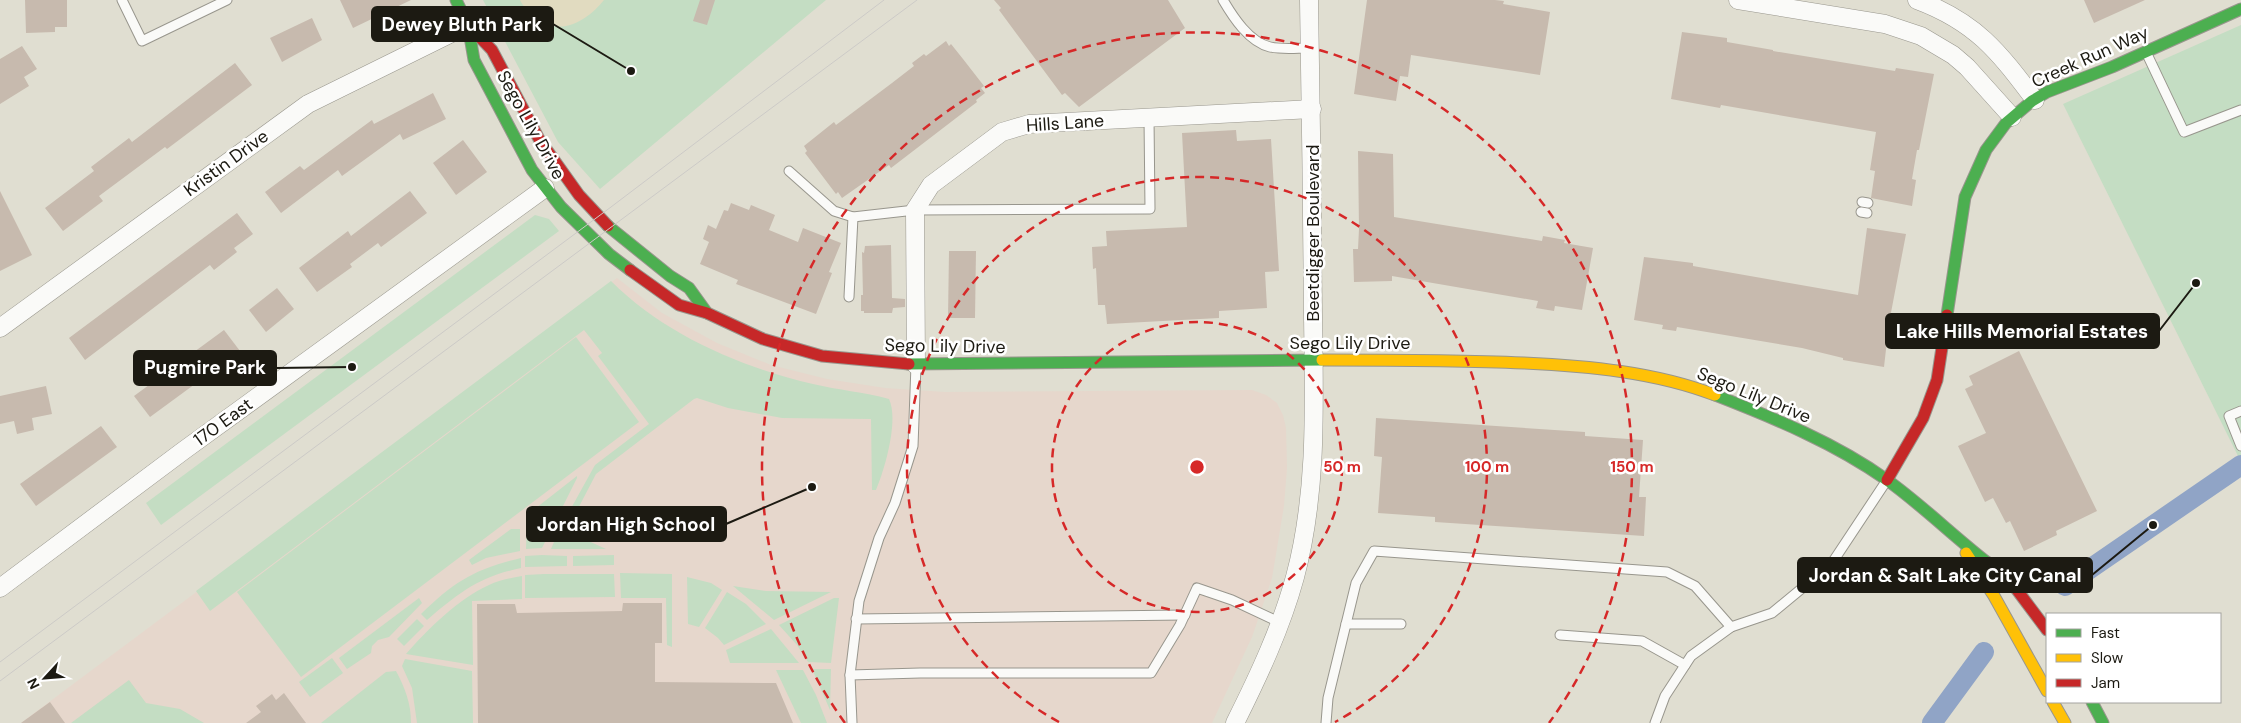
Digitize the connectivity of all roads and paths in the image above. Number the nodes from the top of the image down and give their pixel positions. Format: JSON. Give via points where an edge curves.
{"nodes":[{"id":1,"x":122,"y":0,"type":"edge"},
{"id":2,"x":227,"y":0,"type":"edge"},
{"id":3,"x":456,"y":0,"type":"edge"},
{"id":4,"x":1223,"y":0,"type":"edge"},
{"id":5,"x":1310,"y":0,"type":"edge"},
{"id":6,"x":1738,"y":0,"type":"edge"},
{"id":7,"x":1917,"y":0,"type":"edge"},
{"id":8,"x":2241,"y":9,"type":"edge"},
{"id":9,"x":468,"y":25,"type":"junction"},
{"id":10,"x":1310,"y":48,"type":"junction"},
{"id":11,"x":2146,"y":51,"type":"junction"},
{"id":12,"x":2035,"y":100,"type":"junction"},
{"id":13,"x":1312,"y":109,"type":"junction"},
{"id":14,"x":2241,"y":110,"type":"edge"},
{"id":15,"x":2012,"y":117,"type":"junction"},
{"id":16,"x":1149,"y":118,"type":"junction"},
{"id":17,"x":788,"y":171,"type":"dead end"},
{"id":18,"x":545,"y":188,"type":"junction"},
{"id":19,"x":915,"y":210,"type":"junction"},
{"id":20,"x":853,"y":217,"type":"junction"},
{"id":21,"x":849,"y":297,"type":"dead end"},
{"id":22,"x":707,"y":312,"type":"junction"},
{"id":23,"x":0,"y":328,"type":"edge"},
{"id":24,"x":1314,"y":360,"type":"junction"},
{"id":25,"x":916,"y":365,"type":"junction"},
{"id":26,"x":2241,"y":411,"type":"edge"},
{"id":27,"x":2241,"y":446,"type":"edge"},
{"id":28,"x":1887,"y":480,"type":"junction"},
{"id":29,"x":1956,"y":539,"type":"junction"},
{"id":30,"x":0,"y":588,"type":"edge"},
{"id":31,"x":1185,"y":615,"type":"junction"},
{"id":32,"x":856,"y":619,"type":"junction"},
{"id":33,"x":1281,"y":623,"type":"junction"},
{"id":34,"x":1346,"y":624,"type":"junction"},
{"id":35,"x":1401,"y":624,"type":"dead end"},
{"id":36,"x":1731,"y":627,"type":"junction"},
{"id":37,"x":2046,"y":629,"type":"edge"},
{"id":38,"x":1560,"y":635,"type":"dead end"},
{"id":39,"x":1685,"y":665,"type":"junction"},
{"id":40,"x":850,"y":675,"type":"junction"},
{"id":41,"x":2046,"y":689,"type":"edge"},
{"id":42,"x":2054,"y":703,"type":"edge"},
{"id":43,"x":2093,"y":703,"type":"edge"},
{"id":44,"x":852,"y":723,"type":"edge"},
{"id":45,"x":1235,"y":723,"type":"edge"},
{"id":46,"x":1326,"y":723,"type":"edge"},
{"id":47,"x":1656,"y":723,"type":"edge"},
{"id":48,"x":2065,"y":723,"type":"edge"},
{"id":49,"x":2103,"y":723,"type":"edge"}],
"edges":[{"from":1,"to":2,"type":"lane","via":[[142,41]]},
{"from":3,"to":9,"type":"main road","name":"Sego Lily Drive"},
{"from":4,"to":10,"type":"lane","via":[[1241,25],[1261,44],[1277,48]]},
{"from":5,"to":10,"type":"street","name":"Beetdigger Boulevard"},
{"from":6,"to":15,"type":"street","via":[[1885,24],[1921,36],[1967,67]]},
{"from":7,"to":12,"type":"street","via":[[1950,14],[1984,39],[2001,54]]},
{"from":8,"to":11,"type":"main road","name":"Creek Run Way"},
{"from":9,"to":18,"type":"main road","name":"Sego Lily Drive","via":[[474,60]]},
{"from":9,"to":22,"type":"main road","name":"Sego Lily Drive","via":[[492,50],[539,139],[579,195],[625,241],[689,288]]},
{"from":9,"to":23,"type":"street","name":"Kristin Drive","via":[[308,104]]},
{"from":10,"to":13,"type":"street","name":"Beetdigger Boulevard"},
{"from":11,"to":12,"type":"main road","name":"Creek Run Way"},
{"from":11,"to":14,"type":"lane","via":[[2184,132]]},
{"from":12,"to":15,"type":"main road","name":"Creek Run Way"},
{"from":13,"to":16,"type":"street","name":"Hills Lane"},
{"from":13,"to":24,"type":"street","name":"Beetdigger Boulevard"},
{"from":15,"to":28,"type":"main road","name":"Creek Run Way","via":[[1987,146],[1971,178],[1960,224],[1938,380],[1923,418]]},
{"from":16,"to":19,"type":"street","name":"Hills Lane","via":[[1029,124],[1002,132],[931,185]]},
{"from":16,"to":19,"type":"lane","via":[[1150,209]]},
{"from":17,"to":20,"type":"lane","via":[[834,211]]},
{"from":18,"to":22,"type":"main road","name":"Sego Lily Drive","via":[[581,229],[609,254],[680,305]]},
{"from":18,"to":30,"type":"street","name":"170 East"},
{"from":19,"to":20,"type":"lane"},
{"from":19,"to":25,"type":"street"},
{"from":20,"to":21,"type":"lane"},
{"from":22,"to":25,"type":"main road","name":"Sego Lily Drive","via":[[793,350]]},
{"from":24,"to":25,"type":"main road","name":"Sego Lily Drive"},
{"from":24,"to":28,"type":"main road","name":"Sego Lily Drive","via":[[1509,361],[1638,374],[1700,390],[1770,416],[1837,449]]},
{"from":24,"to":33,"type":"street","name":"Beetdigger Boulevard","via":[[1307,521]]},
{"from":25,"to":32,"type":"lane","via":[[913,446],[871,563]]},
{"from":26,"to":27,"type":"lane","via":[[2229,416]]},
{"from":28,"to":29,"type":"main road","name":"Sego Lily Drive"},
{"from":28,"to":36,"type":"lane","via":[[1834,560],[1772,613]]},
{"from":29,"to":37,"type":"main road","name":"Sego Lily Drive","via":[[2008,578]]},
{"from":29,"to":41,"type":"main road","name":"Sego Lily Drive","via":[[1994,596]]},
{"from":31,"to":32,"type":"lane"},
{"from":31,"to":33,"type":"lane","via":[[1197,588]]},
{"from":31,"to":40,"type":"lane","via":[[1151,673]]},
{"from":32,"to":40,"type":"lane"},
{"from":33,"to":45,"type":"street","name":"Beetdigger Boulevard"},
{"from":34,"to":35,"type":"lane"},
{"from":34,"to":36,"type":"lane","via":[[1356,583],[1374,551],[1666,572],[1695,586]]},
{"from":34,"to":46,"type":"lane","via":[[1328,698]]},
{"from":36,"to":39,"type":"lane","via":[[1691,656]]},
{"from":38,"to":39,"type":"lane","via":[[1642,641]]},
{"from":39,"to":47,"type":"lane","via":[[1665,696]]},
{"from":40,"to":44,"type":"lane"},
{"from":42,"to":48,"type":"main road"},
{"from":43,"to":49,"type":"main road"}]}
